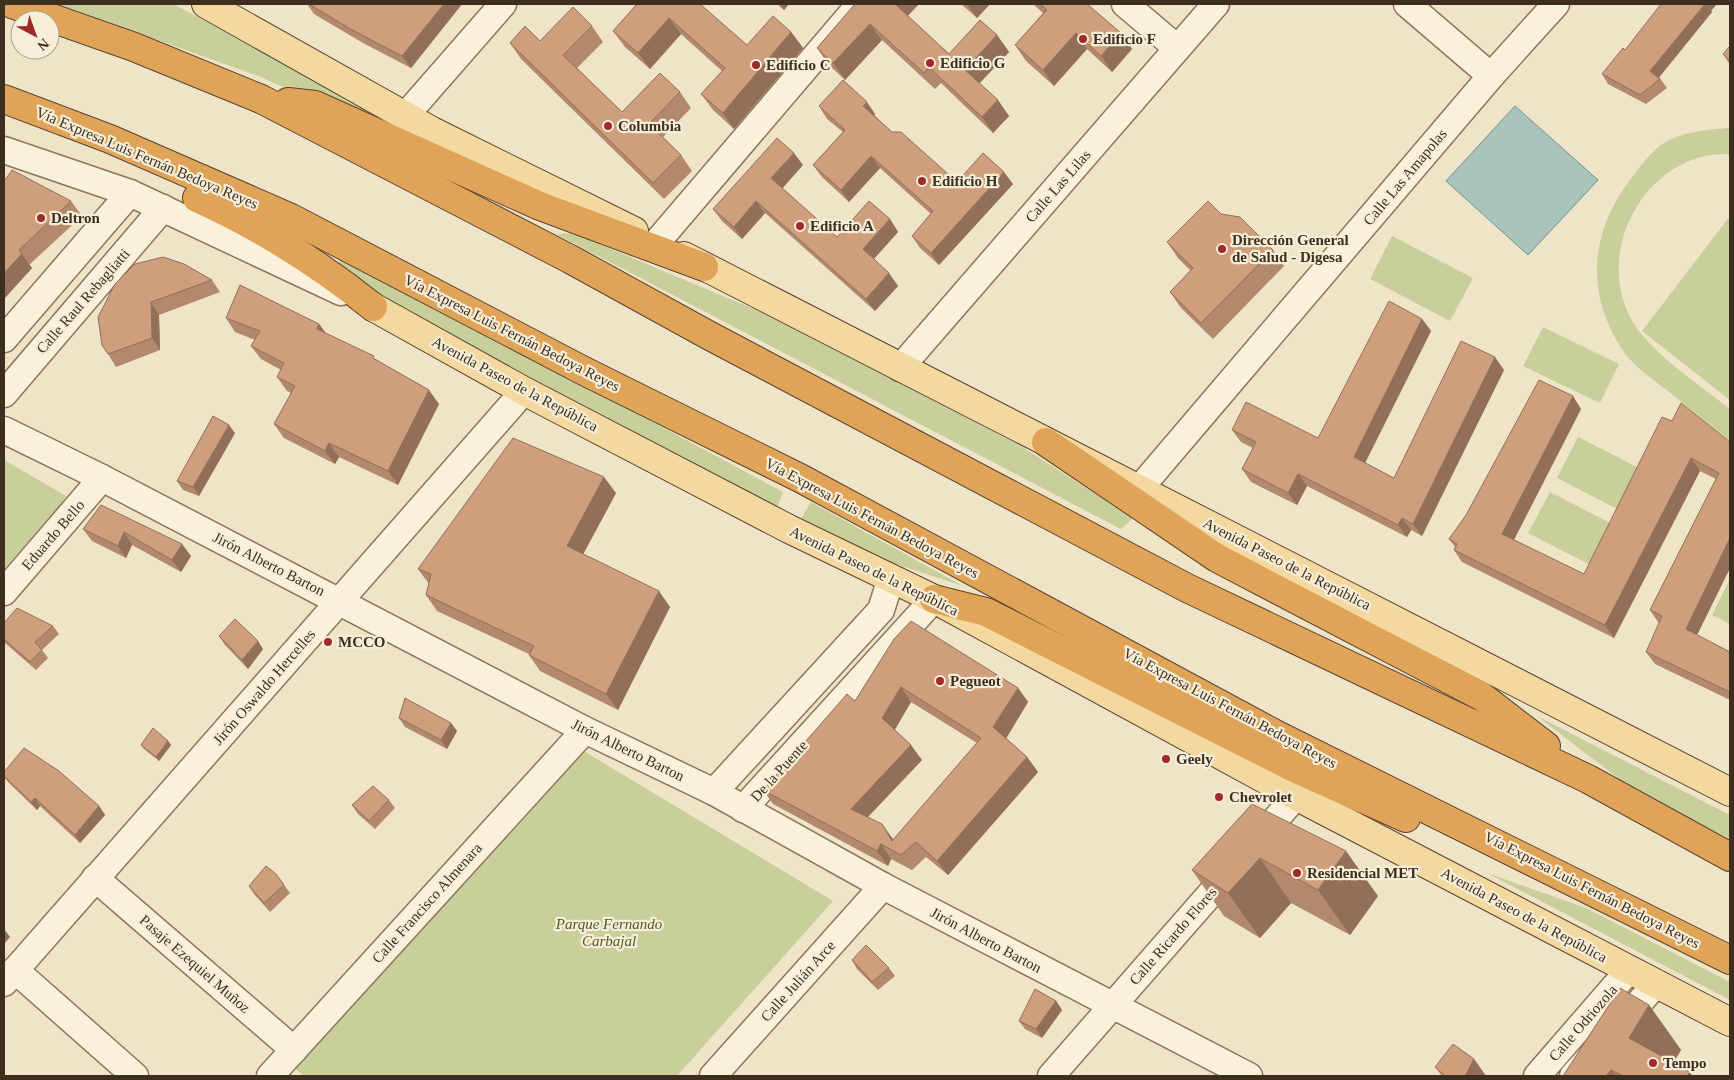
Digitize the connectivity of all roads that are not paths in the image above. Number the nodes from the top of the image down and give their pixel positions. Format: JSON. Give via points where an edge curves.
{"nodes":[{"id":1,"x":12,"y":4,"type":"edge"},
{"id":2,"x":206,"y":4,"type":"edge"},
{"id":3,"x":503,"y":4,"type":"edge"},
{"id":4,"x":860,"y":4,"type":"edge"},
{"id":5,"x":1125,"y":4,"type":"edge"},
{"id":6,"x":1216,"y":4,"type":"edge"},
{"id":7,"x":1407,"y":4,"type":"edge"},
{"id":8,"x":1556,"y":4,"type":"edge"},
{"id":9,"x":1177,"y":48,"type":"junction"},
{"id":10,"x":1491,"y":76,"type":"junction"},
{"id":11,"x":261,"y":98,"type":"junction"},
{"id":12,"x":4,"y":99,"type":"edge"},
{"id":13,"x":4,"y":112,"type":"edge"},
{"id":14,"x":406,"y":115,"type":"junction"},
{"id":15,"x":4,"y":150,"type":"edge"},
{"id":16,"x":130,"y":193,"type":"junction"},
{"id":17,"x":163,"y":208,"type":"junction"},
{"id":18,"x":657,"y":242,"type":"junction"},
{"id":19,"x":704,"y":266,"type":"junction"},
{"id":20,"x":373,"y":307,"type":"junction"},
{"id":21,"x":4,"y":339,"type":"edge"},
{"id":22,"x":900,"y":368,"type":"junction"},
{"id":23,"x":524,"y":391,"type":"junction"},
{"id":24,"x":4,"y":394,"type":"edge"},
{"id":25,"x":4,"y":430,"type":"edge"},
{"id":26,"x":1046,"y":442,"type":"junction"},
{"id":27,"x":102,"y":478,"type":"junction"},
{"id":28,"x":1140,"y":488,"type":"junction"},
{"id":29,"x":886,"y":575,"type":"junction"},
{"id":30,"x":4,"y":592,"type":"edge"},
{"id":31,"x":934,"y":599,"type":"junction"},
{"id":32,"x":340,"y":601,"type":"junction"},
{"id":33,"x":585,"y":730,"type":"junction"},
{"id":34,"x":1588,"y":779,"type":"junction"},
{"id":35,"x":714,"y":792,"type":"junction"},
{"id":36,"x":1730,"y":792,"type":"edge"},
{"id":37,"x":1296,"y":796,"type":"junction"},
{"id":38,"x":744,"y":809,"type":"junction"},
{"id":39,"x":1464,"y":827,"type":"junction"},
{"id":40,"x":1730,"y":857,"type":"edge"},
{"id":41,"x":95,"y":878,"type":"junction"},
{"id":42,"x":883,"y":886,"type":"junction"},
{"id":43,"x":1730,"y":960,"type":"edge"},
{"id":44,"x":1629,"y":970,"type":"junction"},
{"id":45,"x":9,"y":976,"type":"edge"},
{"id":46,"x":1656,"y":984,"type":"junction"},
{"id":47,"x":1112,"y":1007,"type":"junction"},
{"id":48,"x":1730,"y":1022,"type":"edge"},
{"id":49,"x":294,"y":1050,"type":"junction"},
{"id":50,"x":274,"y":1075,"type":"edge"},
{"id":51,"x":135,"y":1076,"type":"edge"},
{"id":52,"x":713,"y":1076,"type":"edge"},
{"id":53,"x":1051,"y":1076,"type":"edge"},
{"id":54,"x":1249,"y":1076,"type":"edge"},
{"id":55,"x":1537,"y":1076,"type":"edge"},
{"id":56,"x":1573,"y":1076,"type":"edge"}],
"edges":[{"from":1,"to":11,"type":"highway","via":[[134,47]]},
{"from":2,"to":14,"type":"main road","name":"Avenida Paseo de la República"},
{"from":3,"to":14,"type":"street"},
{"from":4,"to":18,"type":"street"},
{"from":5,"to":9,"type":"street"},
{"from":6,"to":9,"type":"street","name":"Calle Las Lilas"},
{"from":7,"to":10,"type":"street"},
{"from":8,"to":10,"type":"street","name":"Calle Las Amapolas"},
{"from":9,"to":22,"type":"street","name":"Calle Las Lilas"},
{"from":10,"to":28,"type":"street","name":"Calle Las Amapolas"},
{"from":11,"to":19,"type":"highway","via":[[315,105],[540,206]]},
{"from":11,"to":34,"type":"highway","via":[[1187,588]]},
{"from":12,"to":39,"type":"highway","name":"Vía Expresa Luis Fernán Bedoya Reyes","via":[[110,139],[290,218],[584,371],[800,478],[1277,735]]},
{"from":13,"to":20,"type":"highway","via":[[244,219],[337,278]]},
{"from":14,"to":18,"type":"main road","name":"Avenida Paseo de la República","via":[[432,131]]},
{"from":15,"to":16,"type":"street","name":"Avenida Paseo de la República"},
{"from":16,"to":17,"type":"street","name":"Avenida Paseo de la República"},
{"from":16,"to":21,"type":"street"},
{"from":17,"to":20,"type":"street","name":"Avenida Paseo de la República"},
{"from":17,"to":24,"type":"street","name":"Calle Raul Rebagliatti"},
{"from":18,"to":19,"type":"main road","name":"Avenida Paseo de la República"},
{"from":19,"to":22,"type":"main road","name":"Avenida Paseo de la República"},
{"from":20,"to":23,"type":"main road","name":"Avenida Paseo de la República"},
{"from":22,"to":26,"type":"main road","name":"Avenida Paseo de la República"},
{"from":23,"to":29,"type":"main road","name":"Avenida Paseo de la República","via":[[780,524]]},
{"from":23,"to":32,"type":"street","name":"Jirón Oswaldo Hercelles"},
{"from":25,"to":27,"type":"street","name":"Jirón Alberto Barton"},
{"from":26,"to":28,"type":"main road","name":"Avenida Paseo de la República"},
{"from":26,"to":34,"type":"highway","via":[[1217,558],[1481,696]]},
{"from":27,"to":30,"type":"street","name":"Eduardo Bello"},
{"from":27,"to":32,"type":"street","name":"Jirón Alberto Barton"},
{"from":28,"to":36,"type":"main road","name":"Avenida Paseo de la República"},
{"from":29,"to":31,"type":"main road","name":"Avenida Paseo de la República"},
{"from":29,"to":35,"type":"street","via":[[888,588],[880,610]]},
{"from":31,"to":37,"type":"main road","name":"Avenida Paseo de la República"},
{"from":31,"to":38,"type":"street","name":"De la Puente"},
{"from":31,"to":39,"type":"highway","via":[[986,612],[1294,768],[1417,823]]},
{"from":32,"to":33,"type":"street","name":"Jirón Alberto Barton"},
{"from":32,"to":41,"type":"street","name":"Jirón Oswaldo Hercelles"},
{"from":33,"to":35,"type":"street","name":"Jirón Alberto Barton"},
{"from":33,"to":49,"type":"street","name":"Calle Francisco Almenara"},
{"from":34,"to":40,"type":"highway"},
{"from":35,"to":38,"type":"street","name":"Jirón Alberto Barton"},
{"from":37,"to":44,"type":"main road","name":"Avenida Paseo de la República"},
{"from":37,"to":47,"type":"street","name":"Calle Ricardo Flores"},
{"from":38,"to":42,"type":"street","name":"Jirón Alberto Barton"},
{"from":39,"to":43,"type":"highway","name":"Vía Expresa Luis Fernán Bedoya Reyes"},
{"from":41,"to":45,"type":"street","name":"Jirón Oswaldo Hercelles"},
{"from":41,"to":49,"type":"street","name":"Pasaje Ezequiel Muñoz"},
{"from":42,"to":47,"type":"street","name":"Jirón Alberto Barton"},
{"from":42,"to":52,"type":"street","name":"Calle Julián Arce"},
{"from":44,"to":46,"type":"main road","name":"Avenida Paseo de la República"},
{"from":44,"to":55,"type":"street","name":"Calle Odriozola"},
{"from":45,"to":51,"type":"street"},
{"from":46,"to":48,"type":"main road","name":"Avenida Paseo de la República"},
{"from":46,"to":56,"type":"street","name":"Calle Odriozola"},
{"from":47,"to":53,"type":"street","name":"Calle Ricardo Flores"},
{"from":47,"to":54,"type":"street","name":"Jirón Alberto Barton"},
{"from":49,"to":50,"type":"street","name":"Calle Francisco Almenara"}]}
